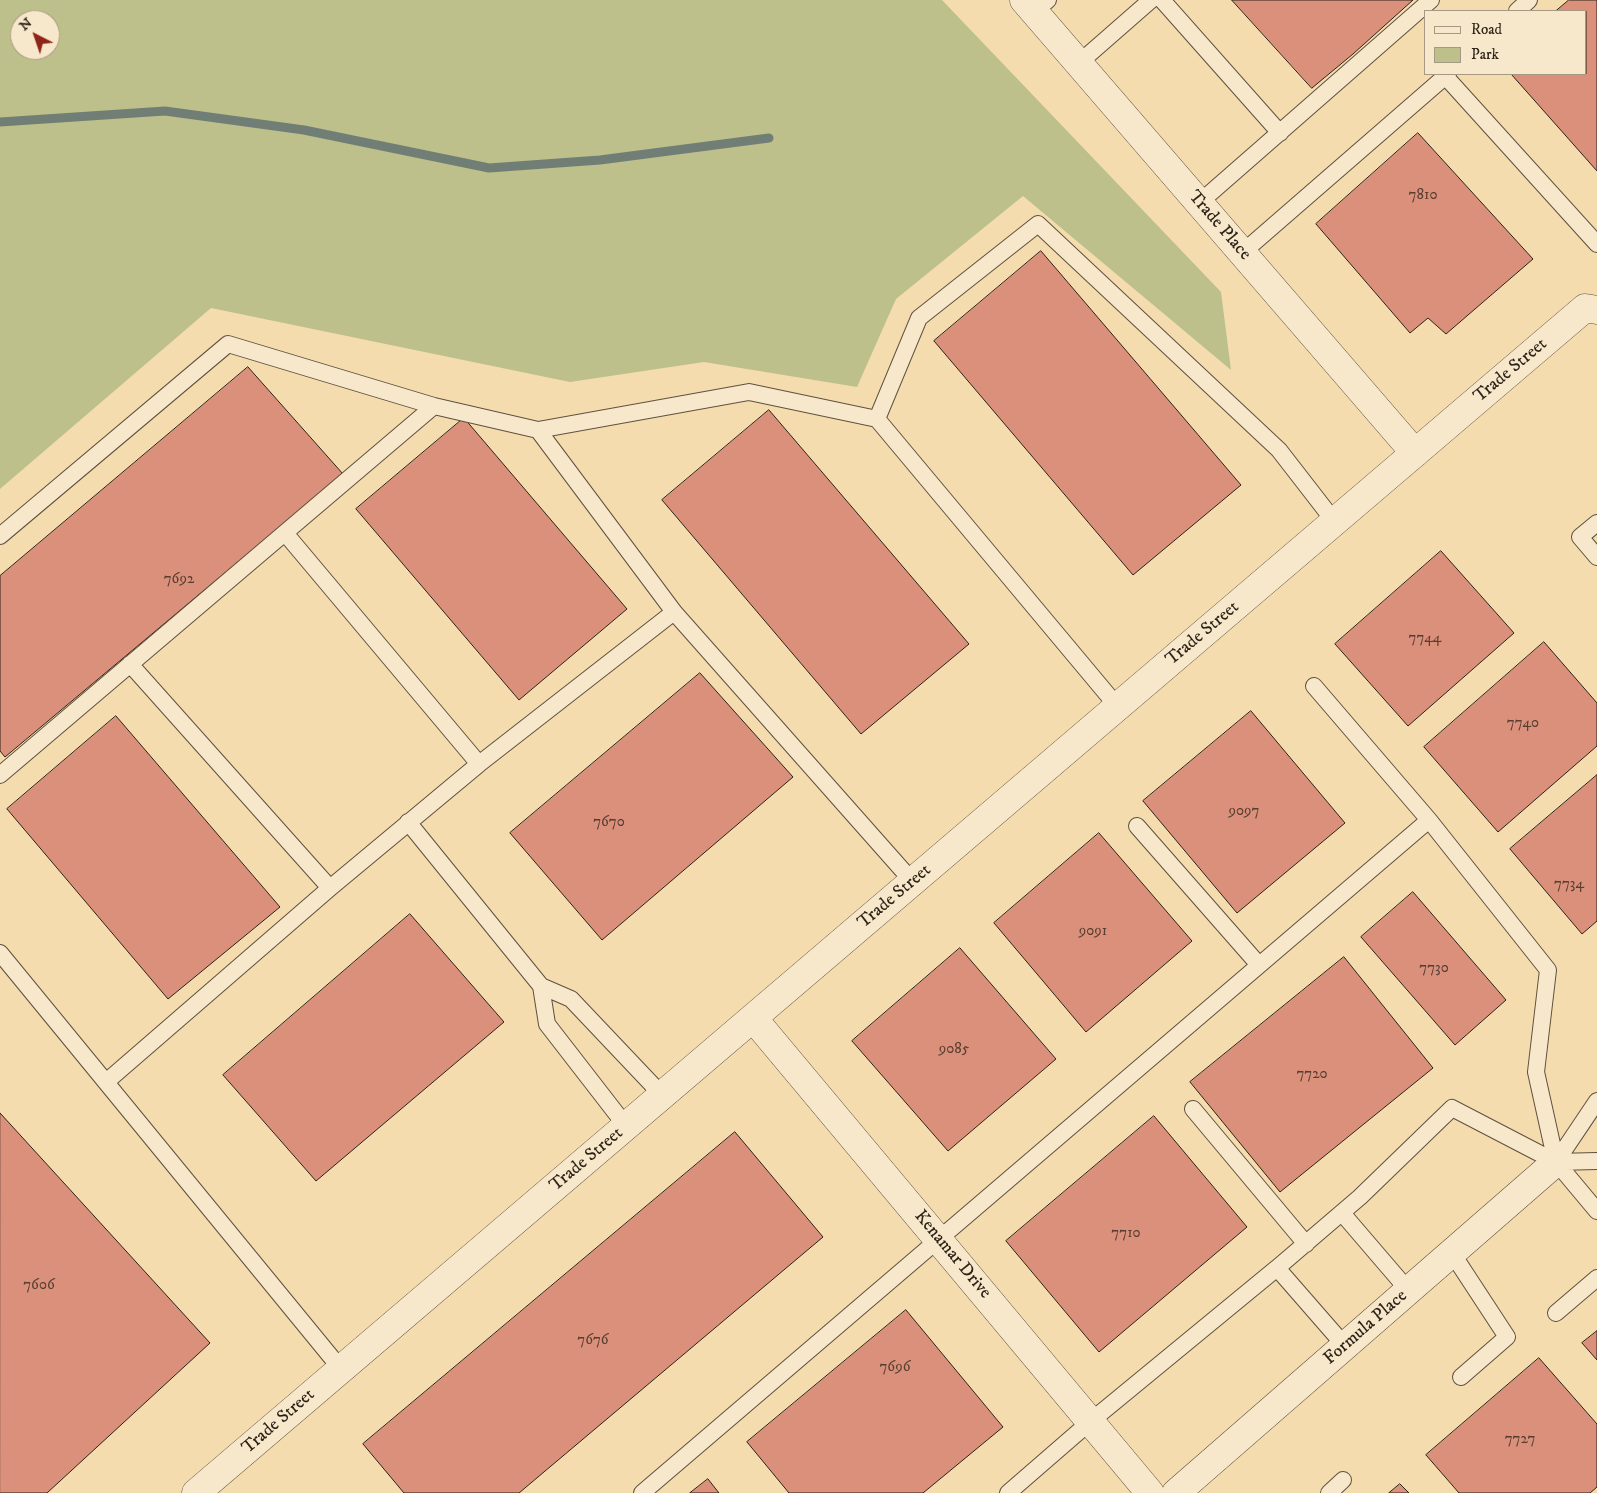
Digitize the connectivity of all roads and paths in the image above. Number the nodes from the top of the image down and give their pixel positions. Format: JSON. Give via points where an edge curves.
{"nodes":[{"id":1,"x":1151,"y":0,"type":"edge"},
{"id":2,"x":1162,"y":0,"type":"edge"},
{"id":3,"x":1431,"y":0,"type":"edge"},
{"id":4,"x":1529,"y":0,"type":"edge"},
{"id":5,"x":1035,"y":4,"type":"edge"},
{"id":6,"x":1518,"y":10,"type":"edge"},
{"id":7,"x":1079,"y":63,"type":"junction"},
{"id":8,"x":1447,"y":75,"type":"edge"},
{"id":9,"x":1280,"y":133,"type":"junction"},
{"id":10,"x":1199,"y":204,"type":"junction"},
{"id":11,"x":1597,"y":244,"type":"edge"},
{"id":12,"x":1242,"y":253,"type":"junction"},
{"id":13,"x":1597,"y":310,"type":"edge"},
{"id":14,"x":434,"y":406,"type":"junction"},
{"id":15,"x":877,"y":419,"type":"junction"},
{"id":16,"x":538,"y":430,"type":"junction"},
{"id":17,"x":1414,"y":453,"type":"junction"},
{"id":18,"x":1334,"y":521,"type":"junction"},
{"id":19,"x":1597,"y":523,"type":"edge"},
{"id":20,"x":285,"y":533,"type":"junction"},
{"id":21,"x":0,"y":536,"type":"edge"},
{"id":22,"x":1597,"y":557,"type":"edge"},
{"id":23,"x":674,"y":612,"type":"junction"},
{"id":24,"x":130,"y":664,"type":"junction"},
{"id":25,"x":1314,"y":686,"type":"dead end"},
{"id":26,"x":1117,"y":706,"type":"junction"},
{"id":27,"x":479,"y":764,"type":"junction"},
{"id":28,"x":0,"y":775,"type":"edge"},
{"id":29,"x":1428,"y":820,"type":"junction"},
{"id":30,"x":408,"y":822,"type":"junction"},
{"id":31,"x":1137,"y":826,"type":"dead end"},
{"id":32,"x":913,"y":882,"type":"junction"},
{"id":33,"x":330,"y":888,"type":"junction"},
{"id":34,"x":0,"y":953,"type":"edge"},
{"id":35,"x":1259,"y":965,"type":"junction"},
{"id":36,"x":540,"y":986,"type":"junction"},
{"id":37,"x":753,"y":1018,"type":"junction"},
{"id":38,"x":106,"y":1082,"type":"junction"},
{"id":39,"x":662,"y":1095,"type":"junction"},
{"id":40,"x":1597,"y":1101,"type":"edge"},
{"id":41,"x":1193,"y":1109,"type":"dead end"},
{"id":42,"x":626,"y":1126,"type":"junction"},
{"id":43,"x":1597,"y":1161,"type":"edge"},
{"id":44,"x":1556,"y":1162,"type":"junction"},
{"id":45,"x":1597,"y":1212,"type":"edge"},
{"id":46,"x":1342,"y":1213,"type":"junction"},
{"id":47,"x":939,"y":1240,"type":"junction"},
{"id":48,"x":1306,"y":1244,"type":"junction"},
{"id":49,"x":1452,"y":1253,"type":"junction"},
{"id":50,"x":1277,"y":1268,"type":"junction"},
{"id":51,"x":1597,"y":1278,"type":"edge"},
{"id":52,"x":1408,"y":1290,"type":"junction"},
{"id":53,"x":1556,"y":1313,"type":"dead end"},
{"id":54,"x":1344,"y":1346,"type":"junction"},
{"id":55,"x":341,"y":1369,"type":"junction"},
{"id":56,"x":1461,"y":1377,"type":"dead end"},
{"id":57,"x":1091,"y":1421,"type":"junction"},
{"id":58,"x":1343,"y":1480,"type":"dead end"},
{"id":59,"x":196,"y":1493,"type":"edge"},
{"id":60,"x":642,"y":1493,"type":"edge"},
{"id":61,"x":1008,"y":1493,"type":"edge"},
{"id":62,"x":1150,"y":1493,"type":"edge"},
{"id":63,"x":1176,"y":1493,"type":"edge"},
{"id":64,"x":1328,"y":1493,"type":"edge"}],
"edges":[{"from":1,"to":7,"type":"lane"},
{"from":2,"to":9,"type":"lane"},
{"from":3,"to":9,"type":"lane"},
{"from":4,"to":6,"type":"lane"},
{"from":5,"to":7,"type":"street","name":"Trade Place"},
{"from":7,"to":10,"type":"street","name":"Trade Place"},
{"from":8,"to":11,"type":"lane"},
{"from":8,"to":12,"type":"lane"},
{"from":9,"to":10,"type":"lane"},
{"from":10,"to":12,"type":"street","name":"Trade Place"},
{"from":12,"to":17,"type":"street","name":"Trade Place"},
{"from":13,"to":17,"type":"street","name":"Trade Street","via":[[1585,308]]},
{"from":14,"to":16,"type":"lane"},
{"from":14,"to":20,"type":"lane"},
{"from":14,"to":21,"type":"lane","via":[[228,344]]},
{"from":15,"to":16,"type":"lane","via":[[749,392]]},
{"from":15,"to":18,"type":"lane","via":[[919,318],[1038,224],[1279,450]]},
{"from":15,"to":26,"type":"lane"},
{"from":16,"to":23,"type":"lane"},
{"from":17,"to":18,"type":"street","name":"Trade Street"},
{"from":18,"to":26,"type":"street","name":"Trade Street"},
{"from":19,"to":22,"type":"lane","via":[[1580,537]]},
{"from":20,"to":24,"type":"lane"},
{"from":20,"to":27,"type":"lane"},
{"from":23,"to":27,"type":"lane"},
{"from":23,"to":32,"type":"lane"},
{"from":24,"to":28,"type":"lane"},
{"from":24,"to":33,"type":"lane"},
{"from":25,"to":29,"type":"lane"},
{"from":26,"to":32,"type":"street","name":"Trade Street"},
{"from":27,"to":30,"type":"lane"},
{"from":29,"to":35,"type":"lane"},
{"from":29,"to":44,"type":"lane","via":[[1548,970],[1536,1072]]},
{"from":30,"to":33,"type":"lane"},
{"from":30,"to":36,"type":"lane"},
{"from":31,"to":35,"type":"lane"},
{"from":32,"to":37,"type":"street","name":"Trade Street"},
{"from":33,"to":38,"type":"lane"},
{"from":34,"to":38,"type":"lane"},
{"from":35,"to":47,"type":"lane"},
{"from":36,"to":39,"type":"lane","via":[[571,999]]},
{"from":36,"to":42,"type":"lane","via":[[547,1024]]},
{"from":37,"to":39,"type":"street","name":"Trade Street"},
{"from":37,"to":47,"type":"street","name":"Kenamar Drive"},
{"from":38,"to":55,"type":"lane"},
{"from":39,"to":42,"type":"street","name":"Trade Street"},
{"from":40,"to":44,"type":"lane"},
{"from":41,"to":48,"type":"lane"},
{"from":42,"to":55,"type":"street","name":"Trade Street"},
{"from":43,"to":44,"type":"lane"},
{"from":44,"to":45,"type":"lane"},
{"from":44,"to":46,"type":"lane","via":[[1452,1108]]},
{"from":44,"to":49,"type":"street","name":"Formula Place"},
{"from":46,"to":48,"type":"lane"},
{"from":46,"to":52,"type":"lane"},
{"from":47,"to":57,"type":"street","name":"Kenamar Drive"},
{"from":47,"to":60,"type":"lane"},
{"from":48,"to":50,"type":"lane"},
{"from":49,"to":52,"type":"street","name":"Formula Place"},
{"from":49,"to":56,"type":"lane","via":[[1508,1337]]},
{"from":50,"to":54,"type":"lane"},
{"from":50,"to":57,"type":"lane"},
{"from":51,"to":53,"type":"lane"},
{"from":52,"to":54,"type":"street","name":"Formula Place"},
{"from":54,"to":63,"type":"street","name":"Formula Place"},
{"from":55,"to":59,"type":"street","name":"Trade Street"},
{"from":57,"to":61,"type":"lane"},
{"from":57,"to":62,"type":"street","name":"Kenamar Drive"},
{"from":58,"to":64,"type":"lane"}]}
